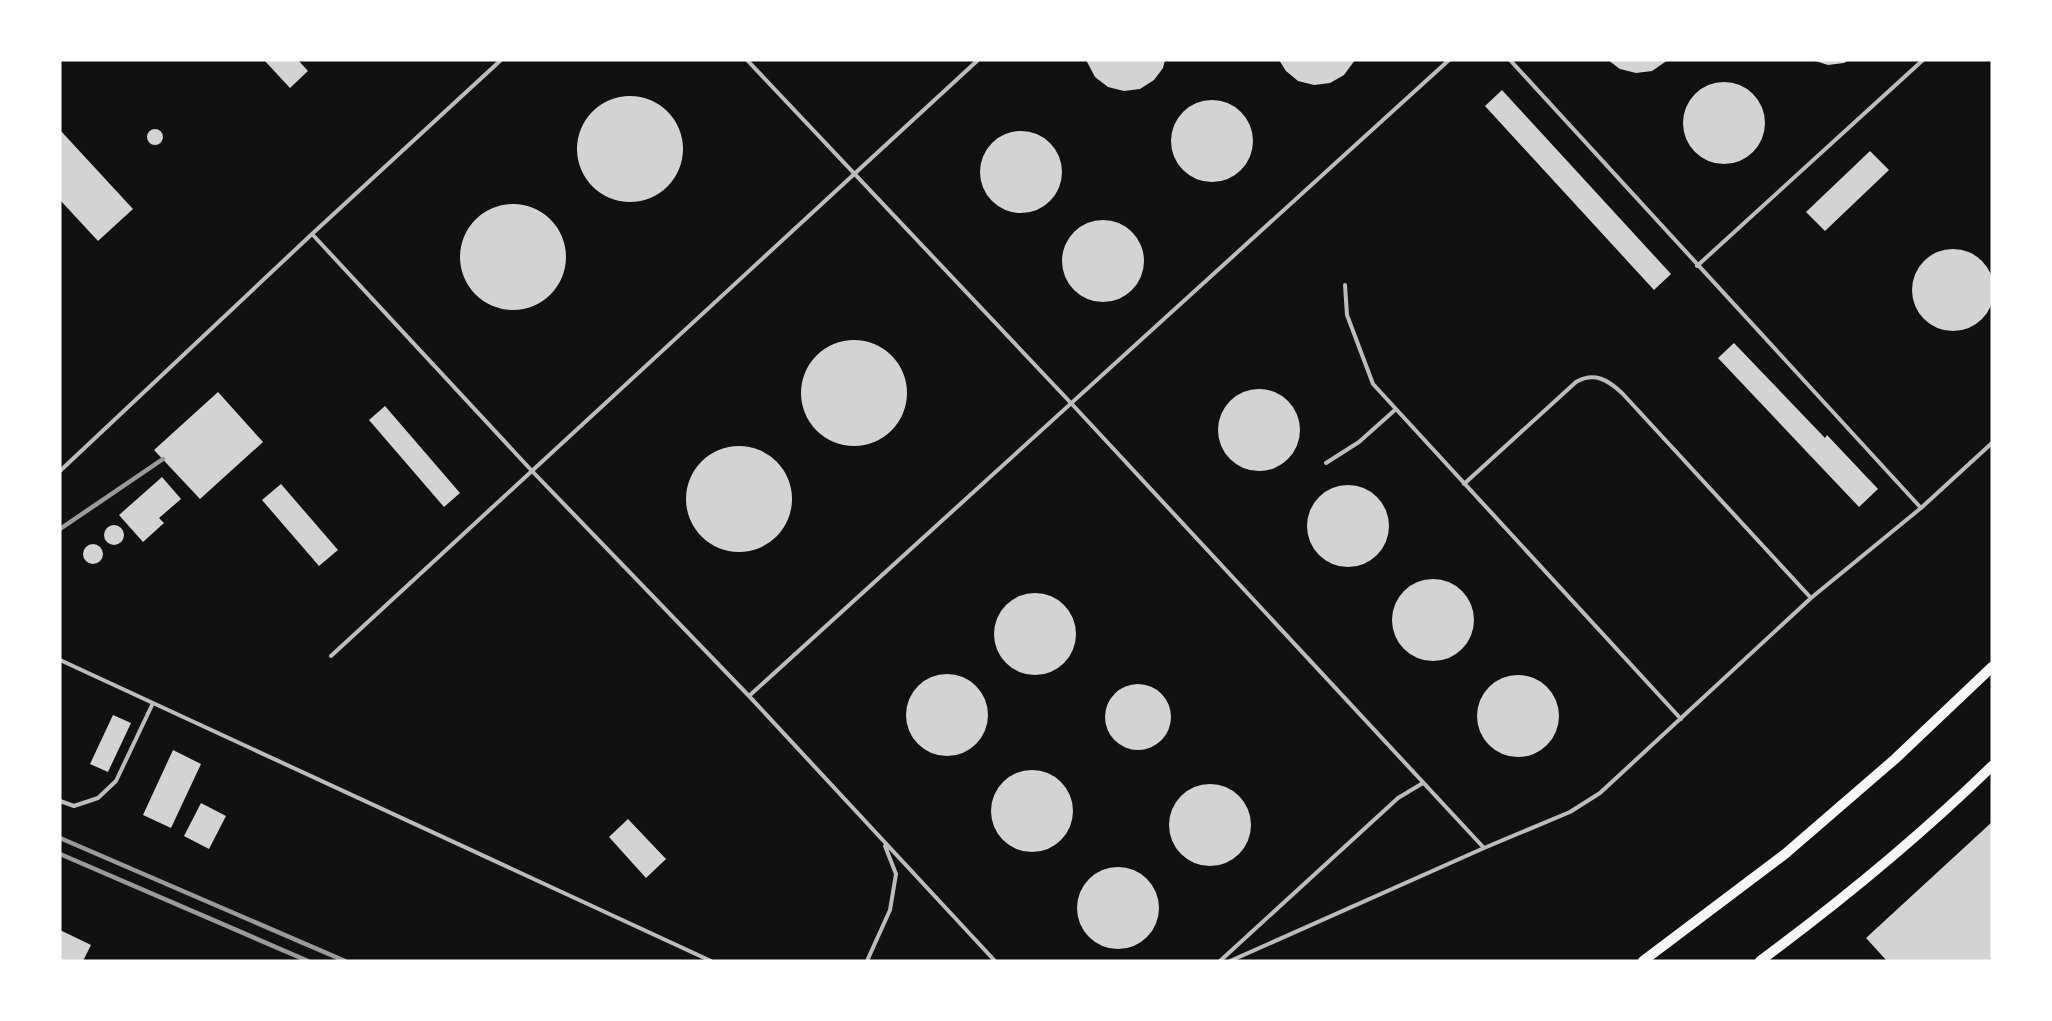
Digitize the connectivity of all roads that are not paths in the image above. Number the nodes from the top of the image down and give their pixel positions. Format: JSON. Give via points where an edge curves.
{"nodes":[{"id":1,"x":501,"y":60,"type":"edge"},
{"id":2,"x":747,"y":60,"type":"edge"},
{"id":3,"x":978,"y":60,"type":"edge"},
{"id":4,"x":1449,"y":60,"type":"edge"},
{"id":5,"x":1510,"y":60,"type":"edge"},
{"id":6,"x":1923,"y":60,"type":"edge"},
{"id":7,"x":854,"y":175,"type":"junction"},
{"id":8,"x":312,"y":234,"type":"junction"},
{"id":9,"x":1697,"y":266,"type":"junction"},
{"id":10,"x":1345,"y":285,"type":"dead end"},
{"id":11,"x":1070,"y":402,"type":"junction"},
{"id":12,"x":1396,"y":409,"type":"junction"},
{"id":13,"x":1992,"y":443,"type":"edge"},
{"id":14,"x":1326,"y":462,"type":"dead end"},
{"id":15,"x":60,"y":471,"type":"edge"},
{"id":16,"x":532,"y":471,"type":"junction"},
{"id":17,"x":1464,"y":484,"type":"junction"},
{"id":18,"x":1921,"y":508,"type":"junction"},
{"id":19,"x":1811,"y":598,"type":"junction"},
{"id":20,"x":331,"y":656,"type":"dead end"},
{"id":21,"x":60,"y":660,"type":"edge"},
{"id":22,"x":1992,"y":667,"type":"edge"},
{"id":23,"x":749,"y":696,"type":"junction"},
{"id":24,"x":153,"y":703,"type":"junction"},
{"id":25,"x":1681,"y":719,"type":"junction"},
{"id":26,"x":1992,"y":766,"type":"edge"},
{"id":27,"x":1423,"y":783,"type":"junction"},
{"id":28,"x":60,"y":801,"type":"edge"},
{"id":29,"x":883,"y":842,"type":"junction"},
{"id":30,"x":1484,"y":848,"type":"junction"},
{"id":31,"x":711,"y":961,"type":"edge"},
{"id":32,"x":867,"y":961,"type":"edge"},
{"id":33,"x":995,"y":961,"type":"edge"},
{"id":34,"x":1220,"y":961,"type":"edge"},
{"id":35,"x":1230,"y":961,"type":"edge"},
{"id":36,"x":1643,"y":961,"type":"edge"},
{"id":37,"x":1760,"y":961,"type":"edge"}],
"edges":[{"from":1,"to":8,"type":"lane"},
{"from":2,"to":7,"type":"lane"},
{"from":3,"to":7,"type":"lane"},
{"from":4,"to":11,"type":"lane"},
{"from":5,"to":9,"type":"lane"},
{"from":6,"to":9,"type":"lane"},
{"from":7,"to":11,"type":"lane"},
{"from":7,"to":16,"type":"lane"},
{"from":8,"to":15,"type":"lane"},
{"from":8,"to":16,"type":"lane"},
{"from":9,"to":18,"type":"lane"},
{"from":10,"to":12,"type":"lane","via":[[1347,315],[1373,384]]},
{"from":11,"to":23,"type":"lane"},
{"from":11,"to":27,"type":"lane"},
{"from":12,"to":14,"type":"lane","via":[[1359,442]]},
{"from":12,"to":17,"type":"lane"},
{"from":13,"to":18,"type":"lane"},
{"from":16,"to":20,"type":"lane"},
{"from":16,"to":23,"type":"lane"},
{"from":17,"to":19,"type":"lane","via":[[1576,382],[1587,376],[1602,379],[1622,393]]},
{"from":17,"to":25,"type":"lane"},
{"from":18,"to":19,"type":"lane"},
{"from":19,"to":25,"type":"lane"},
{"from":21,"to":24,"type":"lane"},
{"from":22,"to":36,"type":"main road","via":[[1895,759],[1785,854]]},
{"from":23,"to":29,"type":"lane"},
{"from":24,"to":28,"type":"lane","via":[[116,781],[98,798],[74,806]]},
{"from":24,"to":31,"type":"lane"},
{"from":25,"to":30,"type":"lane","via":[[1600,793],[1570,812]]},
{"from":26,"to":37,"type":"main road","via":[[1943,814]]},
{"from":27,"to":30,"type":"lane"},
{"from":27,"to":34,"type":"lane","via":[[1398,798]]},
{"from":29,"to":32,"type":"lane","via":[[896,874],[890,910]]},
{"from":29,"to":33,"type":"lane"},
{"from":30,"to":35,"type":"lane"}]}
